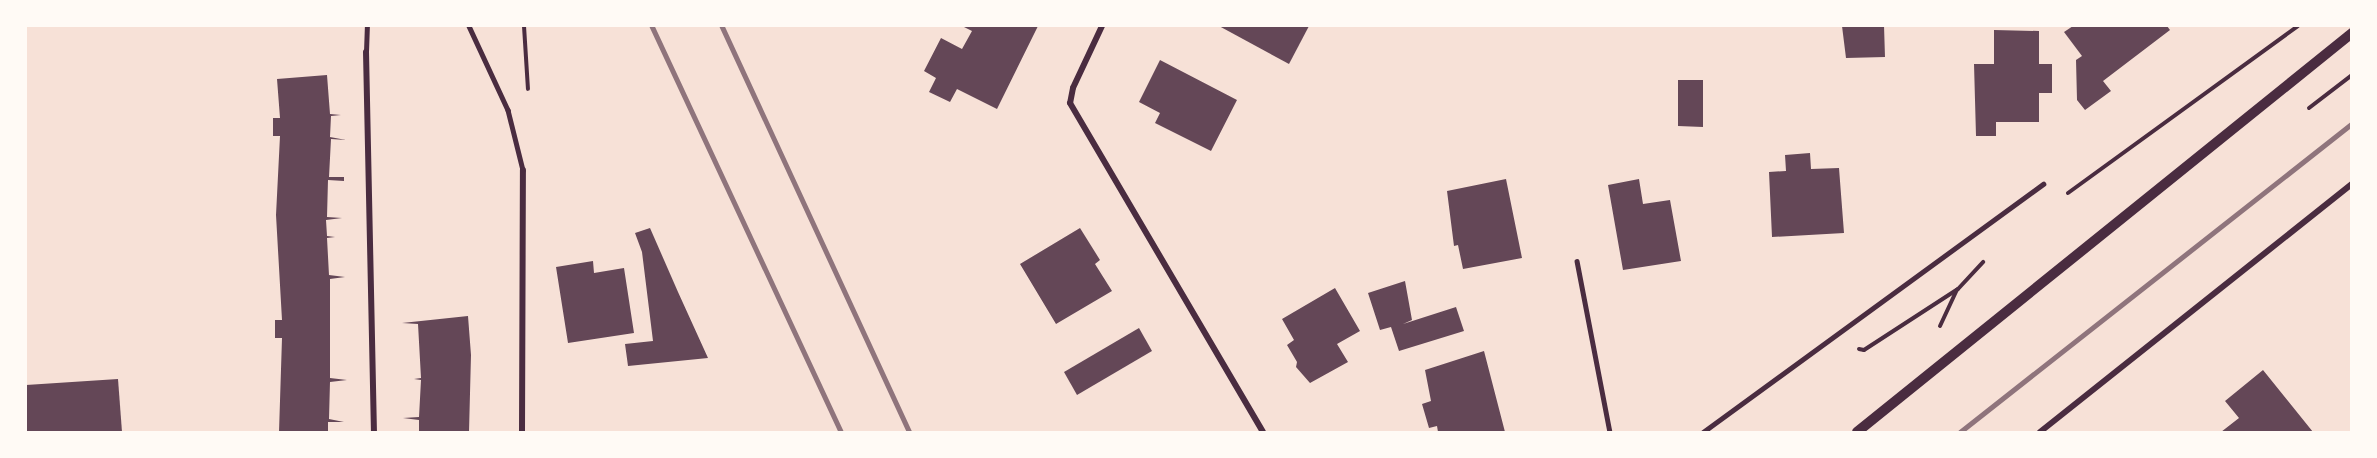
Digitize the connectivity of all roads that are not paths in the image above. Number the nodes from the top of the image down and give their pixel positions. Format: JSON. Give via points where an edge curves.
{"nodes":[{"id":1,"x":367,"y":26,"type":"edge"},
{"id":2,"x":469,"y":26,"type":"edge"},
{"id":3,"x":1102,"y":26,"type":"edge"},
{"id":4,"x":2352,"y":33,"type":"edge"},
{"id":5,"x":366,"y":52,"type":"joint"},
{"id":6,"x":523,"y":170,"type":"joint"},
{"id":7,"x":2043,"y":184,"type":"dead end"},
{"id":8,"x":2352,"y":184,"type":"edge"},
{"id":9,"x":1577,"y":261,"type":"dead end"},
{"id":10,"x":374,"y":432,"type":"edge"},
{"id":11,"x":522,"y":432,"type":"edge"},
{"id":12,"x":1263,"y":432,"type":"edge"},
{"id":13,"x":1610,"y":432,"type":"edge"},
{"id":14,"x":1703,"y":432,"type":"edge"},
{"id":15,"x":1857,"y":432,"type":"edge"},
{"id":16,"x":2040,"y":432,"type":"edge"}],
"edges":[{"from":1,"to":5,"type":"lane"},
{"from":2,"to":6,"type":"lane","via":[[508,110]]},
{"from":3,"to":12,"type":"street","via":[[1070,103]]},
{"from":4,"to":15,"type":"street"},
{"from":5,"to":10,"type":"street"},
{"from":6,"to":11,"type":"street"},
{"from":7,"to":14,"type":"lane"},
{"from":8,"to":16,"type":"street"},
{"from":9,"to":13,"type":"lane"}]}
